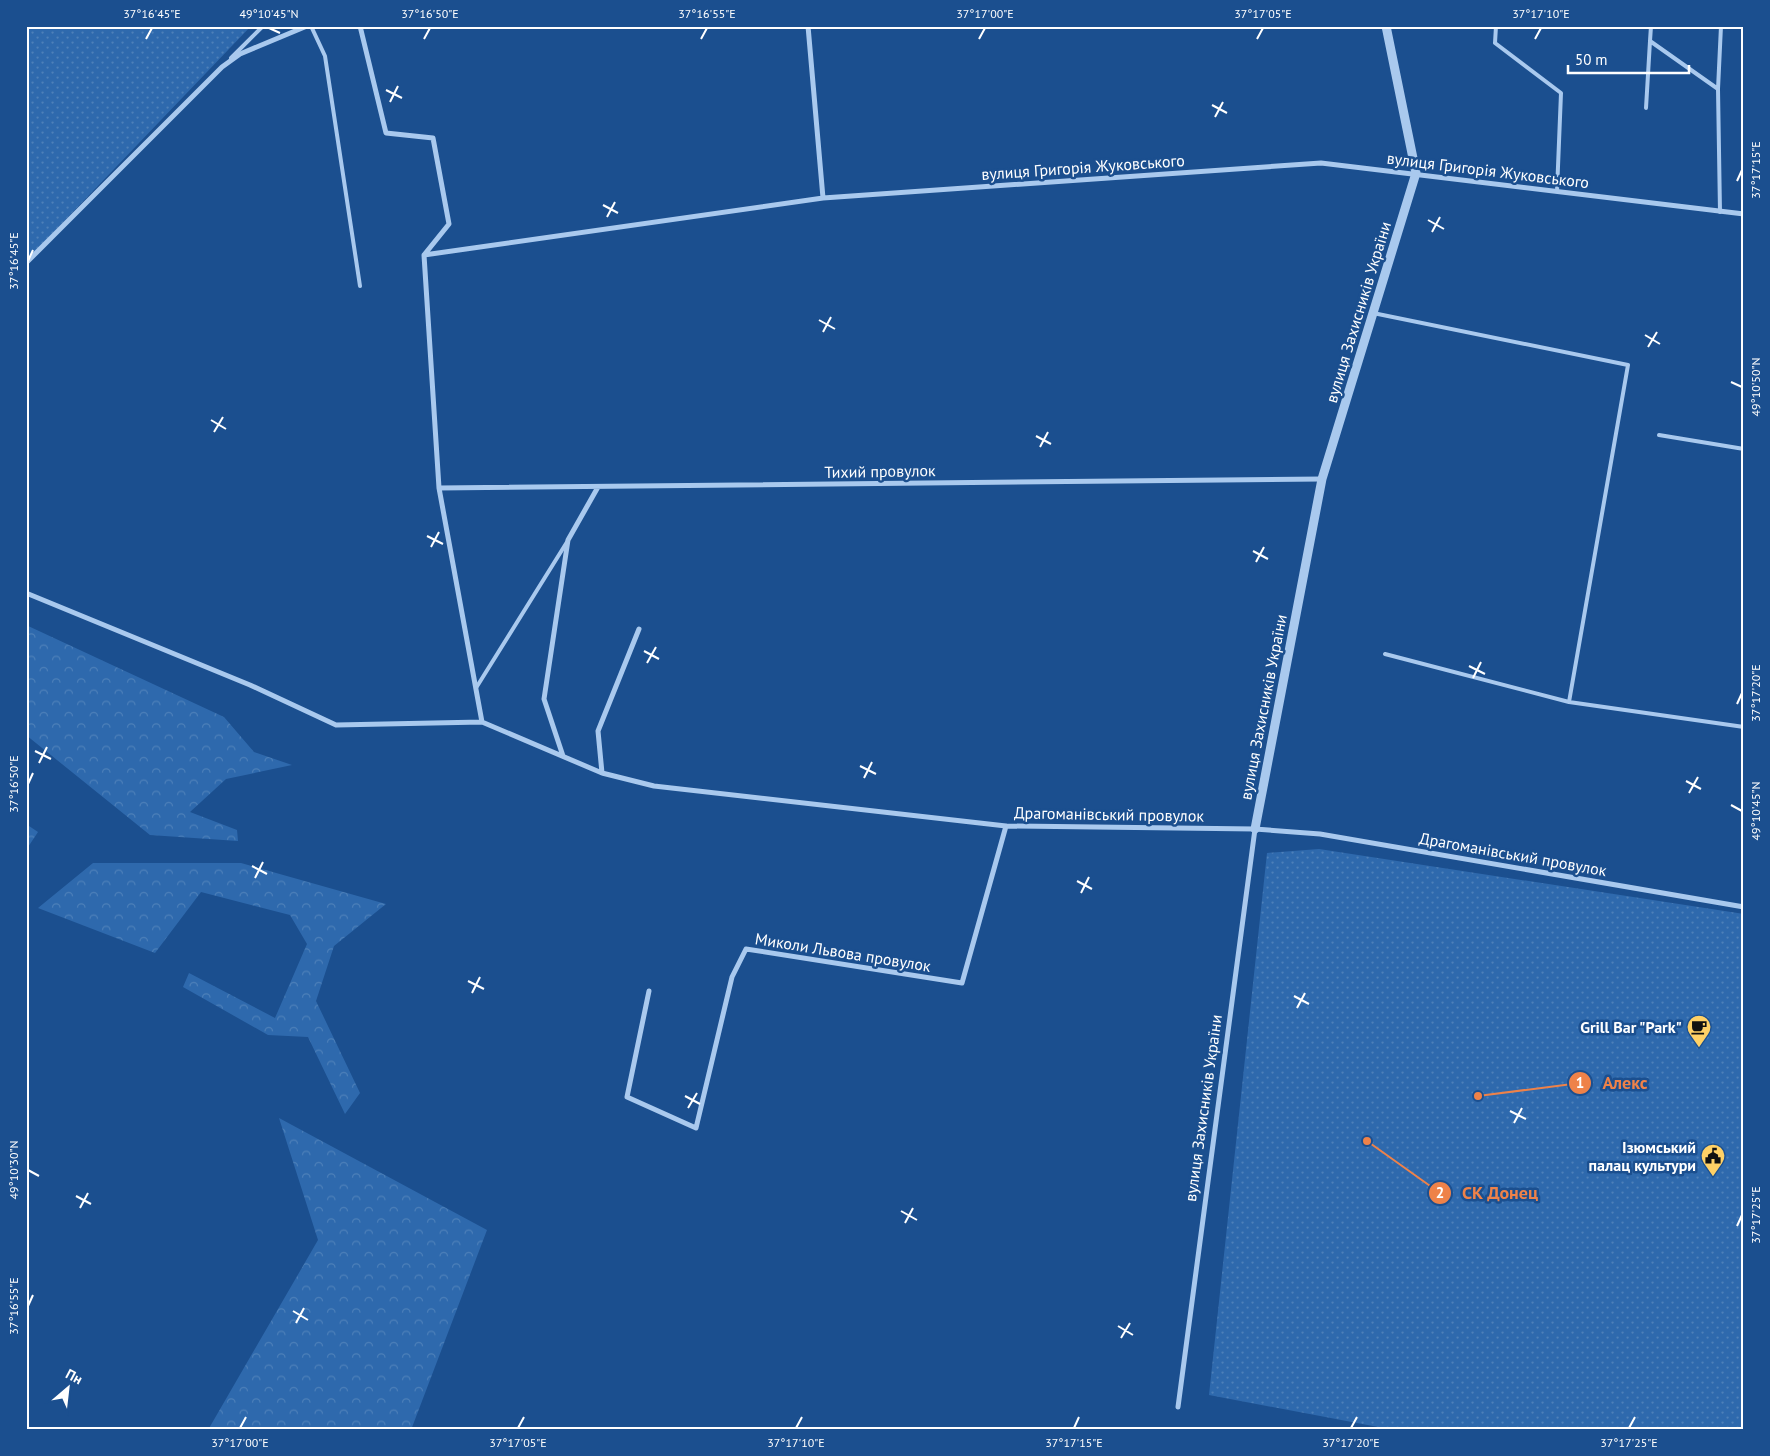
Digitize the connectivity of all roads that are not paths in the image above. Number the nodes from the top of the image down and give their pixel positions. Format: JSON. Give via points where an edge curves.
{"nodes":[{"id":1,"x":263,"y":26,"type":"edge"},
{"id":2,"x":307,"y":26,"type":"edge"},
{"id":3,"x":311,"y":26,"type":"edge"},
{"id":4,"x":360,"y":26,"type":"edge"},
{"id":5,"x":808,"y":26,"type":"edge"},
{"id":6,"x":1386,"y":26,"type":"edge"},
{"id":7,"x":1496,"y":26,"type":"edge"},
{"id":8,"x":1651,"y":26,"type":"edge"},
{"id":9,"x":1721,"y":26,"type":"edge"},
{"id":10,"x":1650,"y":41,"type":"junction"},
{"id":11,"x":224,"y":65,"type":"junction"},
{"id":12,"x":1718,"y":89,"type":"junction"},
{"id":13,"x":1646,"y":108,"type":"dead end"},
{"id":14,"x":1416,"y":173,"type":"junction"},
{"id":15,"x":1557,"y":191,"type":"junction"},
{"id":16,"x":823,"y":198,"type":"junction"},
{"id":17,"x":1720,"y":212,"type":"junction"},
{"id":18,"x":1744,"y":214,"type":"edge"},
{"id":19,"x":424,"y":255,"type":"junction"},
{"id":20,"x":26,"y":263,"type":"edge"},
{"id":21,"x":360,"y":286,"type":"dead end"},
{"id":22,"x":1373,"y":313,"type":"junction"},
{"id":23,"x":1659,"y":435,"type":"dead end"},
{"id":24,"x":1744,"y":449,"type":"edge"},
{"id":25,"x":1322,"y":479,"type":"junction"},
{"id":26,"x":598,"y":487,"type":"junction"},
{"id":27,"x":439,"y":488,"type":"junction"},
{"id":28,"x":568,"y":540,"type":"junction"},
{"id":29,"x":26,"y":593,"type":"edge"},
{"id":30,"x":639,"y":629,"type":"dead end"},
{"id":31,"x":1385,"y":654,"type":"dead end"},
{"id":32,"x":476,"y":688,"type":"junction"},
{"id":33,"x":1569,"y":702,"type":"junction"},
{"id":34,"x":482,"y":722,"type":"junction"},
{"id":35,"x":1744,"y":727,"type":"edge"},
{"id":36,"x":563,"y":756,"type":"junction"},
{"id":37,"x":602,"y":773,"type":"junction"},
{"id":38,"x":1006,"y":826,"type":"junction"},
{"id":39,"x":1254,"y":829,"type":"junction"},
{"id":40,"x":1744,"y":907,"type":"edge"},
{"id":41,"x":648,"y":991,"type":"dead end"},
{"id":42,"x":1178,"y":1407,"type":"dead end"}],
"edges":[{"from":1,"to":11,"type":"lane"},
{"from":2,"to":11,"type":"street","via":[[240,54]]},
{"from":3,"to":21,"type":"lane","via":[[324,56]]},
{"from":4,"to":19,"type":"street","via":[[386,133],[433,138],[449,224]]},
{"from":5,"to":16,"type":"street"},
{"from":6,"to":14,"type":"street","name":"вулиця Захисників України"},
{"from":7,"to":15,"type":"lane","via":[[1495,43],[1561,93]]},
{"from":8,"to":10,"type":"lane"},
{"from":9,"to":12,"type":"lane"},
{"from":10,"to":12,"type":"lane"},
{"from":10,"to":13,"type":"lane"},
{"from":11,"to":20,"type":"street"},
{"from":12,"to":17,"type":"lane"},
{"from":14,"to":15,"type":"street","name":"вулиця Григорія Жуковського"},
{"from":14,"to":16,"type":"street","name":"вулиця Григорія Жуковського","via":[[1322,162]]},
{"from":14,"to":22,"type":"street","name":"вулиця Захисників України"},
{"from":15,"to":17,"type":"street","name":"вулиця Григорія Жуковського"},
{"from":16,"to":19,"type":"street","name":"вулиця Григорія Жуковського"},
{"from":17,"to":18,"type":"street","name":"вулиця Григорія Жуковського"},
{"from":19,"to":27,"type":"street"},
{"from":22,"to":25,"type":"street","name":"вулиця Захисників України"},
{"from":22,"to":33,"type":"lane","via":[[1628,365]]},
{"from":23,"to":24,"type":"lane"},
{"from":25,"to":26,"type":"street","name":"Тихий провулок"},
{"from":25,"to":39,"type":"street","name":"вулиця Захисників України"},
{"from":26,"to":27,"type":"street","name":"Тихий провулок"},
{"from":26,"to":28,"type":"street"},
{"from":27,"to":32,"type":"street"},
{"from":28,"to":32,"type":"lane"},
{"from":28,"to":36,"type":"street","via":[[544,699]]},
{"from":29,"to":34,"type":"street","via":[[250,685],[336,725]]},
{"from":30,"to":37,"type":"street","via":[[598,730]]},
{"from":31,"to":33,"type":"lane"},
{"from":32,"to":34,"type":"street"},
{"from":33,"to":35,"type":"lane"},
{"from":34,"to":36,"type":"street","name":"Драгоманівський провулок"},
{"from":36,"to":37,"type":"street","name":"Драгоманівський провулок"},
{"from":37,"to":38,"type":"street","name":"Драгоманівський провулок","via":[[654,786]]},
{"from":38,"to":39,"type":"street","name":"Драгоманівський провулок"},
{"from":38,"to":41,"type":"street","name":"Миколи Львова провулок","via":[[962,983],[746,949],[732,977],[696,1128],[626,1098]]},
{"from":39,"to":40,"type":"street","name":"Драгоманівський провулок","via":[[1320,834]]},
{"from":39,"to":42,"type":"street","name":"вулиця Захисників України"}]}
